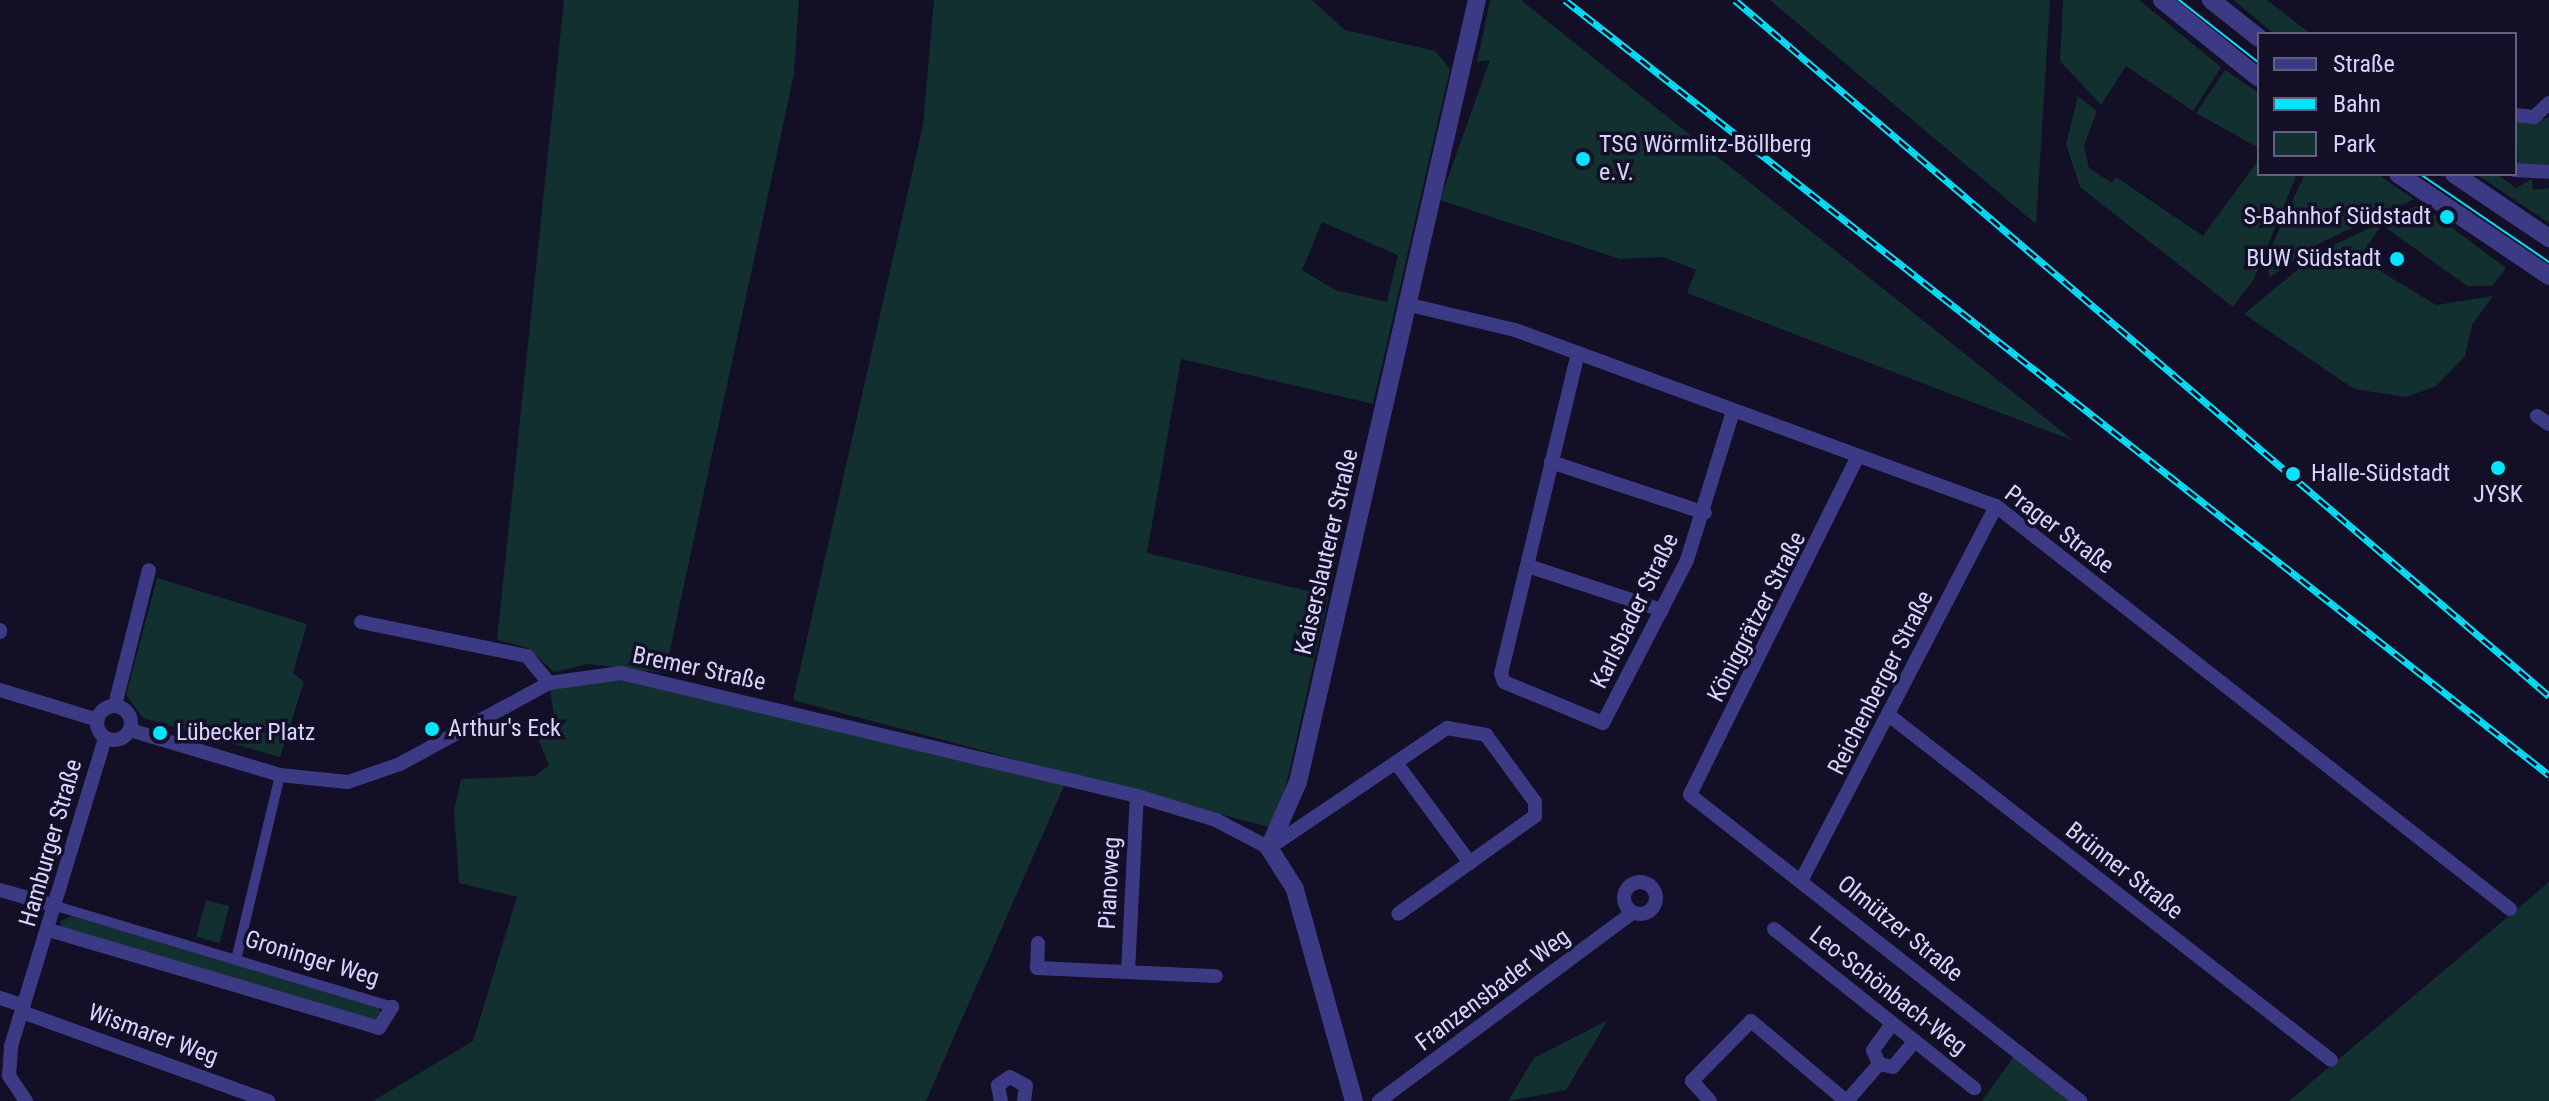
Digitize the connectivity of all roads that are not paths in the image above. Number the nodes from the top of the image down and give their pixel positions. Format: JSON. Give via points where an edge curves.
{"nodes":[{"id":1,"x":1477,"y":0,"type":"edge"},
{"id":2,"x":2162,"y":0,"type":"edge"},
{"id":3,"x":2211,"y":0,"type":"edge"},
{"id":4,"x":2257,"y":36,"type":"edge"},
{"id":5,"x":2257,"y":76,"type":"edge"},
{"id":6,"x":2549,"y":103,"type":"edge"},
{"id":7,"x":2517,"y":115,"type":"edge"},
{"id":8,"x":2517,"y":170,"type":"edge"},
{"id":9,"x":2549,"y":172,"type":"edge"},
{"id":10,"x":2401,"y":176,"type":"edge"},
{"id":11,"x":2457,"y":176,"type":"edge"},
{"id":12,"x":2549,"y":238,"type":"edge"},
{"id":13,"x":2549,"y":276,"type":"edge"},
{"id":14,"x":1410,"y":305,"type":"junction"},
{"id":15,"x":1578,"y":353,"type":"junction"},
{"id":16,"x":1733,"y":411,"type":"junction"},
{"id":17,"x":1858,"y":456,"type":"junction"},
{"id":18,"x":1551,"y":462,"type":"junction"},
{"id":19,"x":1996,"y":506,"type":"junction"},
{"id":20,"x":1705,"y":513,"type":"junction"},
{"id":21,"x":1528,"y":566,"type":"junction"},
{"id":22,"x":149,"y":570,"type":"dead end"},
{"id":23,"x":1662,"y":610,"type":"junction"},
{"id":24,"x":361,"y":622,"type":"dead end"},
{"id":25,"x":549,"y":683,"type":"junction"},
{"id":26,"x":0,"y":690,"type":"edge"},
{"id":27,"x":115,"y":705,"type":"junction"},
{"id":28,"x":1890,"y":716,"type":"junction"},
{"id":29,"x":98,"y":720,"type":"junction"},
{"id":30,"x":130,"y":730,"type":"junction"},
{"id":31,"x":105,"y":738,"type":"junction"},
{"id":32,"x":1397,"y":764,"type":"junction"},
{"id":33,"x":280,"y":775,"type":"junction"},
{"id":34,"x":1690,"y":795,"type":"joint"},
{"id":35,"x":1137,"y":796,"type":"junction"},
{"id":36,"x":1269,"y":848,"type":"junction"},
{"id":37,"x":1470,"y":863,"type":"junction"},
{"id":38,"x":1802,"y":879,"type":"junction"},
{"id":39,"x":0,"y":890,"type":"edge"},
{"id":40,"x":56,"y":906,"type":"junction"},
{"id":41,"x":2510,"y":909,"type":"dead end"},
{"id":42,"x":1632,"y":913,"type":"dead end"},
{"id":43,"x":1398,"y":914,"type":"dead end"},
{"id":44,"x":1774,"y":929,"type":"dead end"},
{"id":45,"x":49,"y":930,"type":"junction"},
{"id":46,"x":1038,"y":943,"type":"dead end"},
{"id":47,"x":236,"y":960,"type":"junction"},
{"id":48,"x":1128,"y":971,"type":"junction"},
{"id":49,"x":1216,"y":976,"type":"dead end"},
{"id":50,"x":0,"y":998,"type":"edge"},
{"id":51,"x":392,"y":1007,"type":"joint"},
{"id":52,"x":23,"y":1009,"type":"junction"},
{"id":53,"x":1892,"y":1024,"type":"junction"},
{"id":54,"x":1915,"y":1041,"type":"junction"},
{"id":55,"x":2331,"y":1060,"type":"dead end"},
{"id":56,"x":1879,"y":1064,"type":"junction"},
{"id":57,"x":4,"y":1078,"type":"edge"},
{"id":58,"x":225,"y":1085,"type":"junction"},
{"id":59,"x":1974,"y":1088,"type":"dead end"},
{"id":60,"x":26,"y":1101,"type":"edge"},
{"id":61,"x":218,"y":1101,"type":"edge"},
{"id":62,"x":268,"y":1101,"type":"edge"},
{"id":63,"x":1001,"y":1101,"type":"edge"},
{"id":64,"x":1024,"y":1101,"type":"edge"},
{"id":65,"x":1031,"y":1101,"type":"edge"},
{"id":66,"x":1354,"y":1101,"type":"edge"},
{"id":67,"x":1379,"y":1101,"type":"edge"},
{"id":68,"x":1710,"y":1101,"type":"edge"},
{"id":69,"x":1847,"y":1101,"type":"edge"},
{"id":70,"x":2080,"y":1101,"type":"edge"}],
"edges":[{"from":1,"to":14,"type":"street","name":"Kaiserslauterer Straße"},
{"from":2,"to":5,"type":"street"},
{"from":3,"to":4,"type":"street"},
{"from":6,"to":7,"type":"street","via":[[2534,117]]},
{"from":8,"to":9,"type":"street"},
{"from":10,"to":13,"type":"street"},
{"from":11,"to":12,"type":"street"},
{"from":14,"to":15,"type":"street","name":"Prager Straße"},
{"from":14,"to":36,"type":"street","name":"Kaiserslauterer Straße","via":[[1298,782]]},
{"from":15,"to":16,"type":"street","name":"Prager Straße"},
{"from":15,"to":18,"type":"street","name":"Karlsbader Straße"},
{"from":16,"to":17,"type":"street","name":"Prager Straße"},
{"from":16,"to":20,"type":"street","name":"Karlsbader Straße"},
{"from":17,"to":19,"type":"street","name":"Prager Straße"},
{"from":17,"to":34,"type":"street","name":"Königgrätzer Straße"},
{"from":18,"to":20,"type":"street"},
{"from":18,"to":21,"type":"street","name":"Karlsbader Straße"},
{"from":19,"to":28,"type":"street","name":"Reichenberger Straße"},
{"from":19,"to":41,"type":"street","name":"Prager Straße"},
{"from":20,"to":23,"type":"street","name":"Karlsbader Straße"},
{"from":21,"to":23,"type":"street"},
{"from":21,"to":23,"type":"street","name":"Karlsbader Straße","via":[[1504,682],[1603,723]]},
{"from":22,"to":27,"type":"street"},
{"from":24,"to":25,"type":"street","via":[[527,656]]},
{"from":25,"to":33,"type":"street","name":"Bremer Straße","via":[[367,779]]},
{"from":25,"to":35,"type":"street","name":"Bremer Straße","via":[[621,673]]},
{"from":26,"to":29,"type":"street"},
{"from":27,"to":29,"type":"street"},
{"from":27,"to":30,"type":"street","via":[[126,711]]},
{"from":28,"to":38,"type":"street","name":"Reichenberger Straße"},
{"from":28,"to":55,"type":"street","name":"Brünner Straße"},
{"from":29,"to":31,"type":"street"},
{"from":30,"to":31,"type":"street","via":[[123,738]]},
{"from":30,"to":33,"type":"street","name":"Bremer Straße"},
{"from":31,"to":40,"type":"street","name":"Hamburger Straße"},
{"from":32,"to":36,"type":"street"},
{"from":32,"to":37,"type":"street"},
{"from":32,"to":37,"type":"street","via":[[1447,728],[1460,725],[1492,741],[1536,809]]},
{"from":33,"to":47,"type":"street"},
{"from":34,"to":38,"type":"street","name":"Olmützer Straße"},
{"from":35,"to":36,"type":"street","name":"Bremer Straße","via":[[1240,829]]},
{"from":35,"to":48,"type":"street","name":"Pianoweg"},
{"from":36,"to":66,"type":"street","via":[[1295,889]]},
{"from":37,"to":43,"type":"street"},
{"from":38,"to":70,"type":"street","name":"Olmützer Straße"},
{"from":39,"to":40,"type":"street","name":"Groninger Weg"},
{"from":40,"to":45,"type":"street","name":"Hamburger Straße"},
{"from":40,"to":47,"type":"street","name":"Groninger Weg"},
{"from":42,"to":67,"type":"street","name":"Franzensbader Weg"},
{"from":44,"to":53,"type":"street","name":"Leo-Schönbach-Weg"},
{"from":45,"to":51,"type":"street","name":"Groninger Weg","via":[[379,1028]]},
{"from":45,"to":52,"type":"street","name":"Hamburger Straße"},
{"from":46,"to":48,"type":"street","via":[[1037,968]]},
{"from":47,"to":51,"type":"street","name":"Groninger Weg"},
{"from":48,"to":49,"type":"street"},
{"from":50,"to":52,"type":"street"},
{"from":52,"to":57,"type":"street","name":"Hamburger Straße"},
{"from":52,"to":58,"type":"street","name":"Wismarer Weg"},
{"from":53,"to":54,"type":"street","name":"Leo-Schönbach-Weg"},
{"from":53,"to":56,"type":"street","via":[[1873,1050]]},
{"from":54,"to":56,"type":"street","via":[[1893,1067]]},
{"from":54,"to":59,"type":"street","name":"Leo-Schönbach-Weg"},
{"from":56,"to":69,"type":"street"},
{"from":57,"to":60,"type":"street","name":"Hamburger Straße"},
{"from":58,"to":61,"type":"street"},
{"from":58,"to":62,"type":"street","name":"Wismarer Weg"},
{"from":63,"to":64,"type":"street","via":[[998,1085],[1010,1077],[1026,1086]]},
{"from":64,"to":65,"type":"street"},
{"from":68,"to":69,"type":"street","via":[[1692,1081],[1751,1021]]}]}
